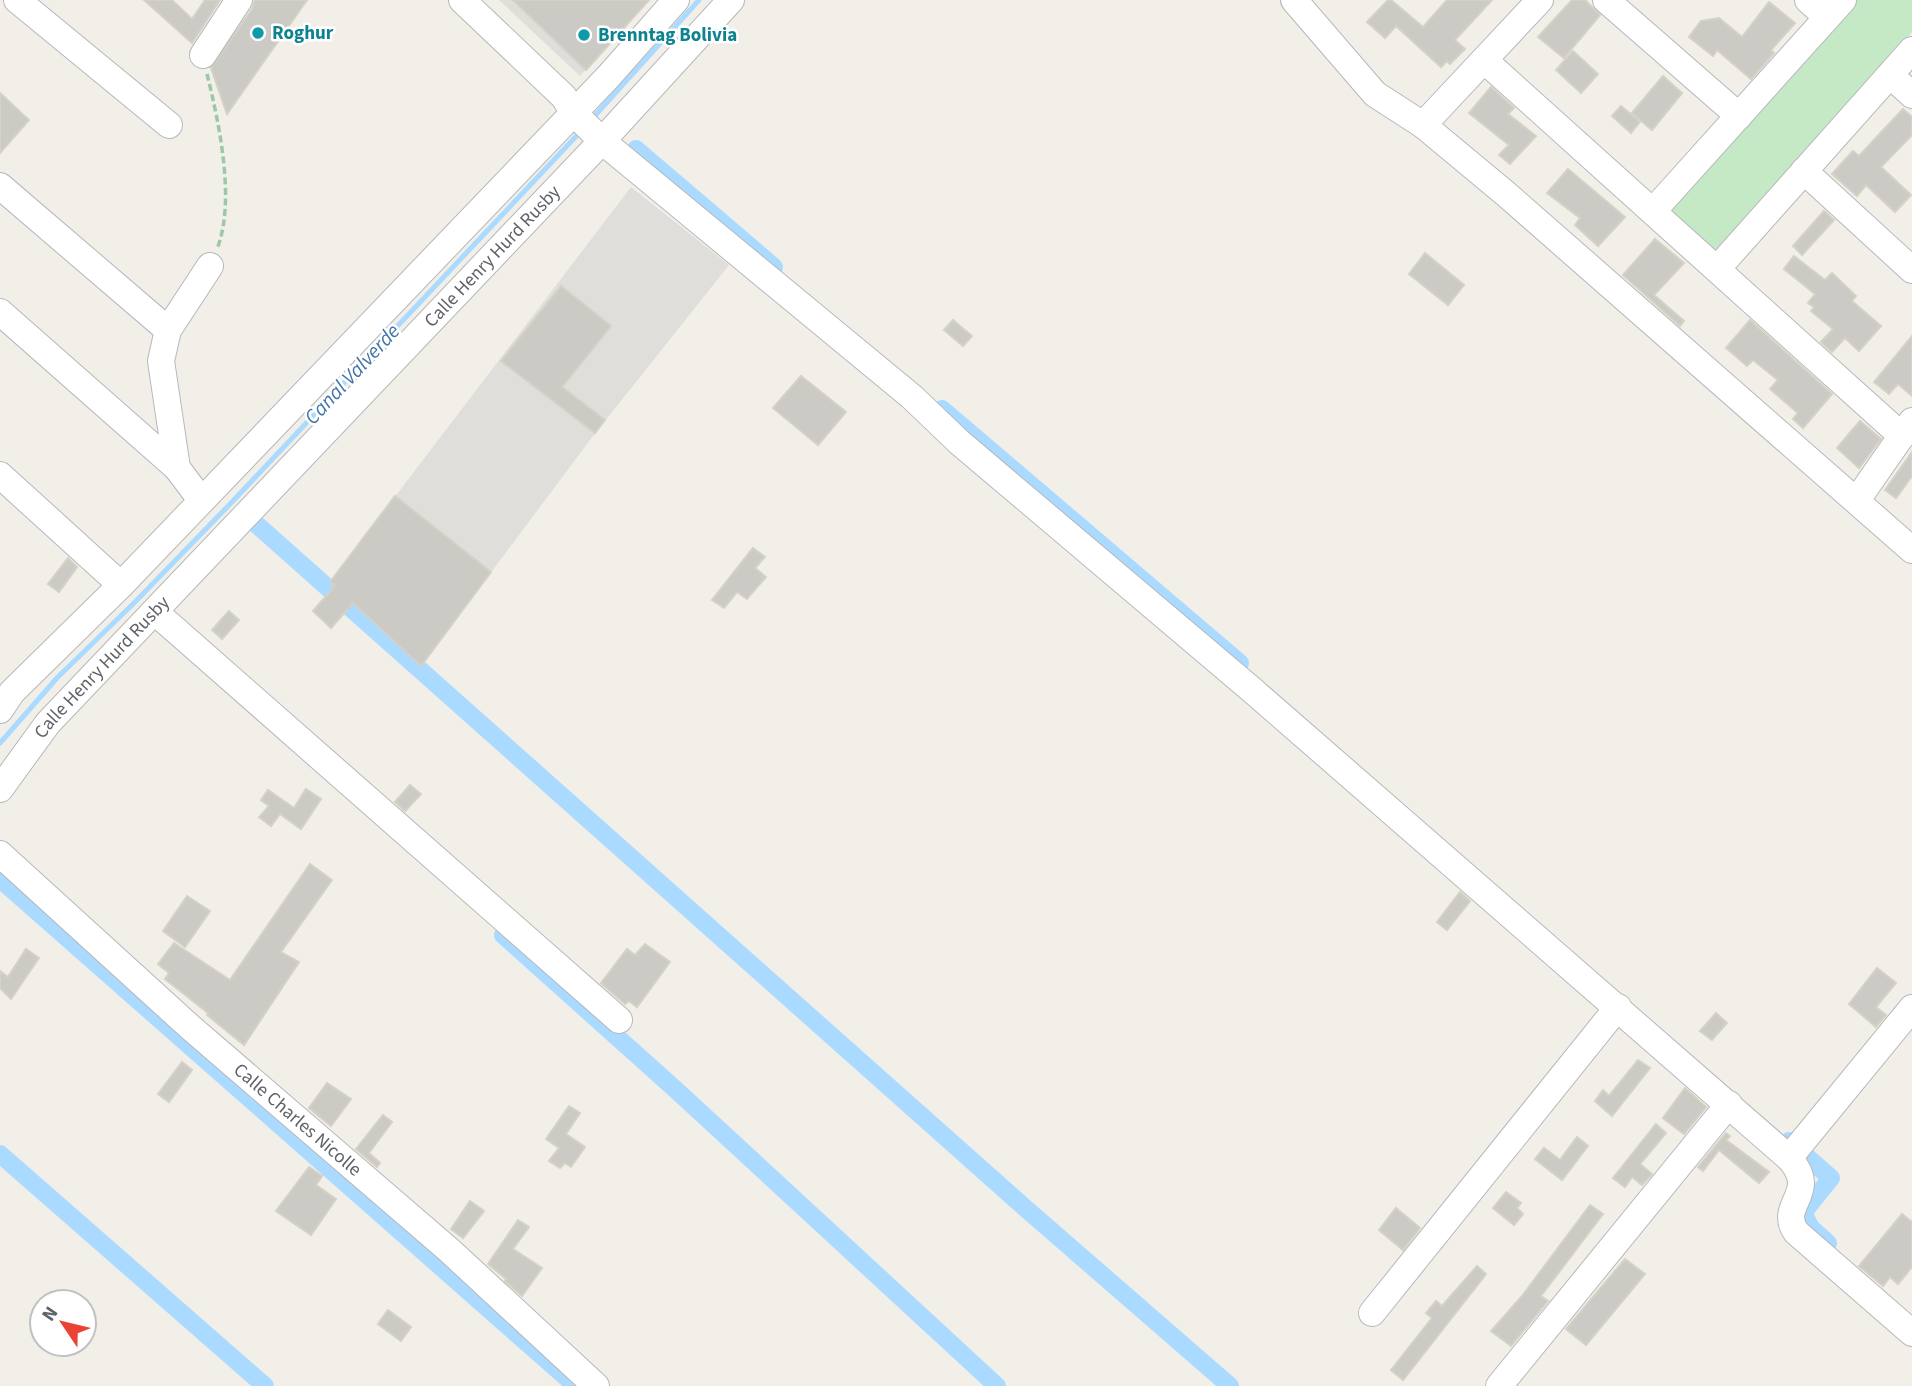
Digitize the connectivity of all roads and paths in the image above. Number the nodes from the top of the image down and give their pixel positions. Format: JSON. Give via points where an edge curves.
{"nodes":[{"id":1,"x":17,"y":0,"type":"edge"},
{"id":2,"x":239,"y":0,"type":"edge"},
{"id":3,"x":462,"y":0,"type":"edge"},
{"id":4,"x":676,"y":0,"type":"edge"},
{"id":5,"x":731,"y":0,"type":"edge"},
{"id":6,"x":1294,"y":0,"type":"edge"},
{"id":7,"x":1540,"y":0,"type":"edge"},
{"id":8,"x":1606,"y":0,"type":"edge"},
{"id":9,"x":1808,"y":0,"type":"edge"},
{"id":10,"x":1835,"y":9,"type":"edge"},
{"id":11,"x":1912,"y":50,"type":"edge"},
{"id":12,"x":203,"y":55,"type":"joint"},
{"id":13,"x":1484,"y":60,"type":"junction"},
{"id":14,"x":1890,"y":75,"type":"junction"},
{"id":15,"x":1912,"y":96,"type":"edge"},
{"id":16,"x":1739,"y":116,"type":"junction"},
{"id":17,"x":169,"y":125,"type":"dead end"},
{"id":18,"x":1423,"y":125,"type":"junction"},
{"id":19,"x":587,"y":126,"type":"junction"},
{"id":20,"x":1804,"y":171,"type":"junction"},
{"id":21,"x":0,"y":186,"type":"edge"},
{"id":22,"x":1653,"y":211,"type":"junction"},
{"id":23,"x":210,"y":265,"type":"joint"},
{"id":24,"x":1717,"y":269,"type":"junction"},
{"id":25,"x":1912,"y":270,"type":"edge"},
{"id":26,"x":0,"y":312,"type":"edge"},
{"id":27,"x":168,"y":330,"type":"junction"},
{"id":28,"x":1907,"y":429,"type":"edge"},
{"id":29,"x":177,"y":468,"type":"junction"},
{"id":30,"x":0,"y":475,"type":"edge"},
{"id":31,"x":201,"y":500,"type":"junction"},
{"id":32,"x":1857,"y":500,"type":"junction"},
{"id":33,"x":1912,"y":550,"type":"edge"},
{"id":34,"x":121,"y":585,"type":"junction"},
{"id":35,"x":155,"y":612,"type":"junction"},
{"id":36,"x":4,"y":694,"type":"edge"},
{"id":37,"x":0,"y":789,"type":"edge"},
{"id":38,"x":0,"y":854,"type":"edge"},
{"id":39,"x":1618,"y":1007,"type":"junction"},
{"id":40,"x":1912,"y":1008,"type":"edge"},
{"id":41,"x":619,"y":1020,"type":"dead end"},
{"id":42,"x":1729,"y":1104,"type":"junction"},
{"id":43,"x":1789,"y":1158,"type":"junction"},
{"id":44,"x":1372,"y":1314,"type":"dead end"},
{"id":45,"x":1912,"y":1333,"type":"edge"},
{"id":46,"x":596,"y":1386,"type":"edge"},
{"id":47,"x":1499,"y":1386,"type":"edge"}],
"edges":[{"from":1,"to":17,"type":"street"},
{"from":2,"to":12,"type":"street"},
{"from":3,"to":19,"type":"street","via":[[564,97]]},
{"from":4,"to":19,"type":"street","name":"Calle Henry Hurd Rusby","via":[[607,77]]},
{"from":5,"to":19,"type":"street","name":"Calle Henry Hurd Rusby"},
{"from":6,"to":18,"type":"street","via":[[1375,93]]},
{"from":7,"to":13,"type":"street"},
{"from":8,"to":16,"type":"street"},
{"from":9,"to":10,"type":"street"},
{"from":10,"to":16,"type":"street"},
{"from":11,"to":14,"type":"street"},
{"from":12,"to":23,"type":"path","via":[[222,137],[222,236]]},
{"from":13,"to":18,"type":"street"},
{"from":13,"to":22,"type":"street"},
{"from":14,"to":15,"type":"street"},
{"from":14,"to":20,"type":"street"},
{"from":16,"to":22,"type":"street"},
{"from":18,"to":32,"type":"street"},
{"from":19,"to":31,"type":"street","name":"Calle Henry Hurd Rusby"},
{"from":19,"to":35,"type":"street","name":"Calle Henry Hurd Rusby"},
{"from":19,"to":39,"type":"street","via":[[912,397]]},
{"from":20,"to":24,"type":"street"},
{"from":20,"to":25,"type":"street"},
{"from":21,"to":27,"type":"street"},
{"from":22,"to":24,"type":"street"},
{"from":23,"to":27,"type":"street"},
{"from":24,"to":28,"type":"street"},
{"from":26,"to":29,"type":"street"},
{"from":27,"to":29,"type":"street","via":[[161,361]]},
{"from":28,"to":32,"type":"street"},
{"from":29,"to":31,"type":"street"},
{"from":30,"to":34,"type":"street"},
{"from":31,"to":34,"type":"street","name":"Calle Henry Hurd Rusby"},
{"from":32,"to":33,"type":"street"},
{"from":34,"to":36,"type":"street","name":"Calle Henry Hurd Rusby"},
{"from":35,"to":37,"type":"street","name":"Calle Henry Hurd Rusby","via":[[48,723]]},
{"from":35,"to":41,"type":"street"},
{"from":38,"to":46,"type":"street","name":"Calle Charles Nicolle","via":[[190,1027],[449,1250]]},
{"from":39,"to":42,"type":"street"},
{"from":39,"to":44,"type":"street"},
{"from":40,"to":43,"type":"street"},
{"from":42,"to":43,"type":"street"},
{"from":42,"to":47,"type":"street"},
{"from":43,"to":45,"type":"street","via":[[1802,1179],[1790,1215],[1796,1232]]}]}
